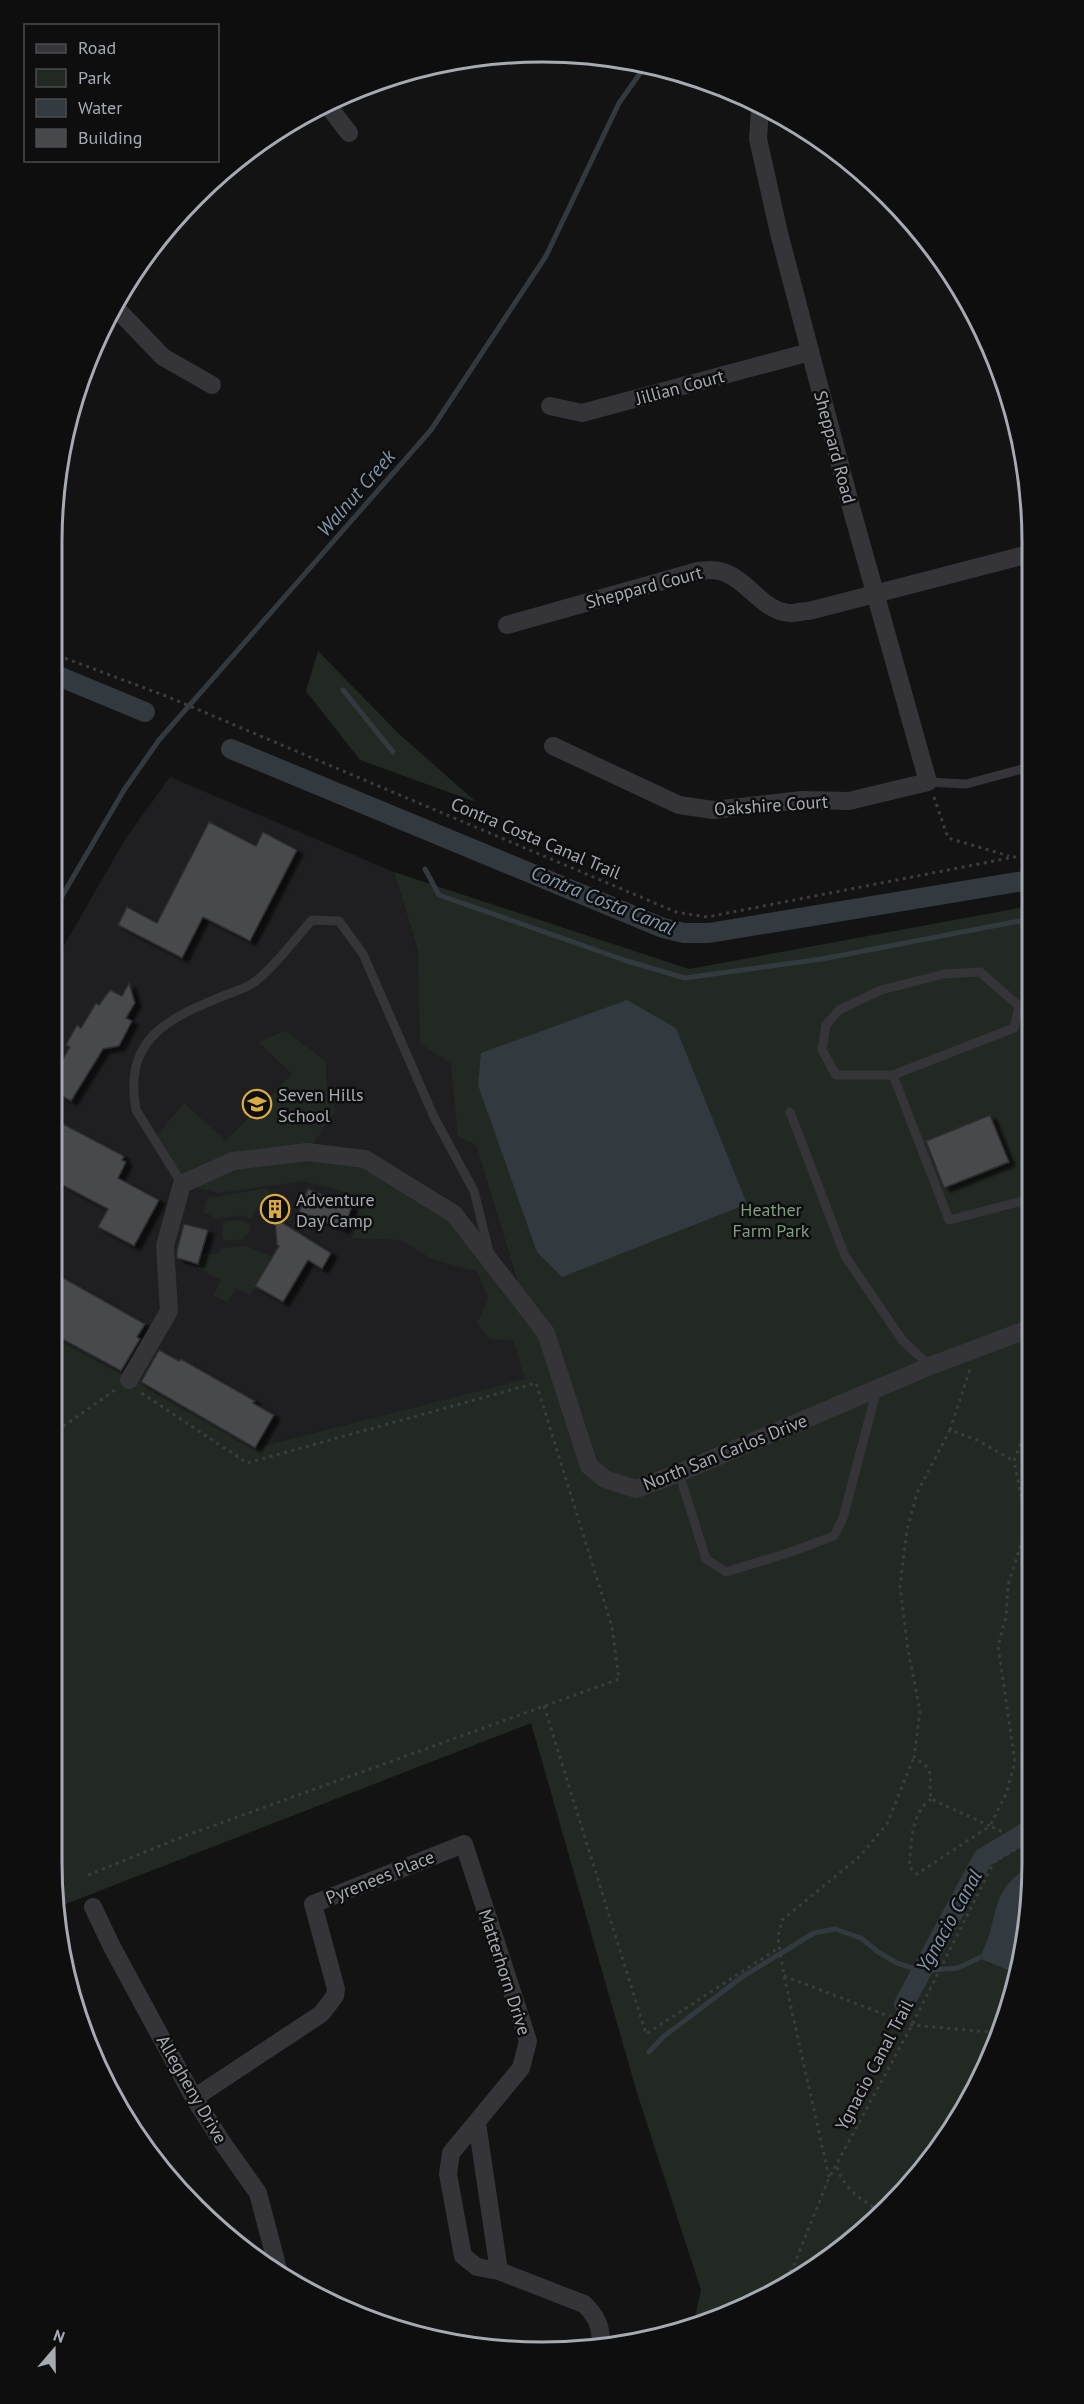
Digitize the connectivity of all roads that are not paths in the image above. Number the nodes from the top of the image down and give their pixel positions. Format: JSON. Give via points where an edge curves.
{"nodes":[{"id":1,"x":331,"y":110,"type":"edge"},
{"id":2,"x":760,"y":114,"type":"edge"},
{"id":3,"x":349,"y":133,"type":"dead end"},
{"id":4,"x":120,"y":312,"type":"edge"},
{"id":5,"x":810,"y":352,"type":"junction"},
{"id":6,"x":212,"y":385,"type":"dead end"},
{"id":7,"x":550,"y":406,"type":"dead end"},
{"id":8,"x":1022,"y":556,"type":"edge"},
{"id":9,"x":875,"y":594,"type":"junction"},
{"id":10,"x":507,"y":625,"type":"dead end"},
{"id":11,"x":553,"y":746,"type":"dead end"},
{"id":12,"x":1022,"y":769,"type":"edge"},
{"id":13,"x":928,"y":782,"type":"junction"},
{"id":14,"x":893,"y":1075,"type":"junction"},
{"id":15,"x":790,"y":1112,"type":"dead end"},
{"id":16,"x":182,"y":1184,"type":"junction"},
{"id":17,"x":1022,"y":1201,"type":"edge"},
{"id":18,"x":492,"y":1263,"type":"junction"},
{"id":19,"x":1022,"y":1332,"type":"edge"},
{"id":20,"x":930,"y":1366,"type":"junction"},
{"id":21,"x":127,"y":1381,"type":"road end"},
{"id":22,"x":877,"y":1389,"type":"junction"},
{"id":23,"x":679,"y":1473,"type":"junction"},
{"id":24,"x":464,"y":1844,"type":"joint"},
{"id":25,"x":93,"y":1907,"type":"dead end"},
{"id":26,"x":191,"y":2092,"type":"junction"},
{"id":27,"x":477,"y":2123,"type":"junction"},
{"id":28,"x":276,"y":2263,"type":"edge"},
{"id":29,"x":500,"y":2271,"type":"junction"},
{"id":30,"x":602,"y":2338,"type":"edge"}],
"edges":[{"from":1,"to":3,"type":"street"},
{"from":2,"to":5,"type":"street","name":"Sheppard Road","via":[[758,139]]},
{"from":4,"to":6,"type":"street","via":[[163,357]]},
{"from":5,"to":7,"type":"street","name":"Jillian Court","via":[[582,413]]},
{"from":5,"to":9,"type":"street","name":"Sheppard Road"},
{"from":8,"to":9,"type":"street","name":"Sheppard Court"},
{"from":9,"to":10,"type":"street","name":"Sheppard Court","via":[[790,613],[762,600],[736,578],[713,570],[698,571]]},
{"from":9,"to":13,"type":"street","name":"Sheppard Road"},
{"from":11,"to":13,"type":"street","name":"Oakshire Court","via":[[679,805],[713,810],[802,800],[849,801]]},
{"from":12,"to":13,"type":"lane","via":[[966,784]]},
{"from":14,"to":14,"type":"lane","via":[[1014,1028],[1019,1006],[980,972],[944,974],[881,990],[839,1010],[826,1025],[822,1050],[836,1075]]},
{"from":14,"to":17,"type":"lane","via":[[949,1220]]},
{"from":15,"to":20,"type":"lane","via":[[845,1256],[903,1341]]},
{"from":16,"to":18,"type":"street","name":"North San Carlos Drive","via":[[233,1161],[307,1152],[365,1159],[454,1214]]},
{"from":16,"to":18,"type":"lane","via":[[136,1110],[135,1079],[147,1041],[160,1027],[187,1011],[255,982],[312,920],[339,921],[363,954],[436,1123],[474,1191]]},
{"from":16,"to":21,"type":"street","via":[[165,1246],[169,1311]]},
{"from":18,"to":23,"type":"street","name":"North San Carlos Drive","via":[[546,1333],[589,1466],[605,1479],[636,1488]]},
{"from":19,"to":20,"type":"street","name":"North San Carlos Drive"},
{"from":20,"to":22,"type":"street","name":"North San Carlos Drive"},
{"from":22,"to":23,"type":"street","name":"North San Carlos Drive"},
{"from":22,"to":23,"type":"lane","via":[[843,1518],[834,1536],[726,1572],[706,1559]]},
{"from":24,"to":26,"type":"street","name":"Pyrenees Place","via":[[313,1904],[335,1996],[321,2014]]},
{"from":24,"to":27,"type":"street","name":"Matterhorn Drive","via":[[528,2041],[521,2068]]},
{"from":25,"to":26,"type":"street","name":"Allegheny Drive"},
{"from":26,"to":28,"type":"street","name":"Allegheny Drive","via":[[258,2193]]},
{"from":27,"to":29,"type":"street"},
{"from":27,"to":29,"type":"street","name":"Matterhorn Drive","via":[[455,2146],[448,2174],[464,2256],[477,2266]]},
{"from":29,"to":30,"type":"street","name":"Matterhorn Drive","via":[[584,2304],[600,2328]]}]}
